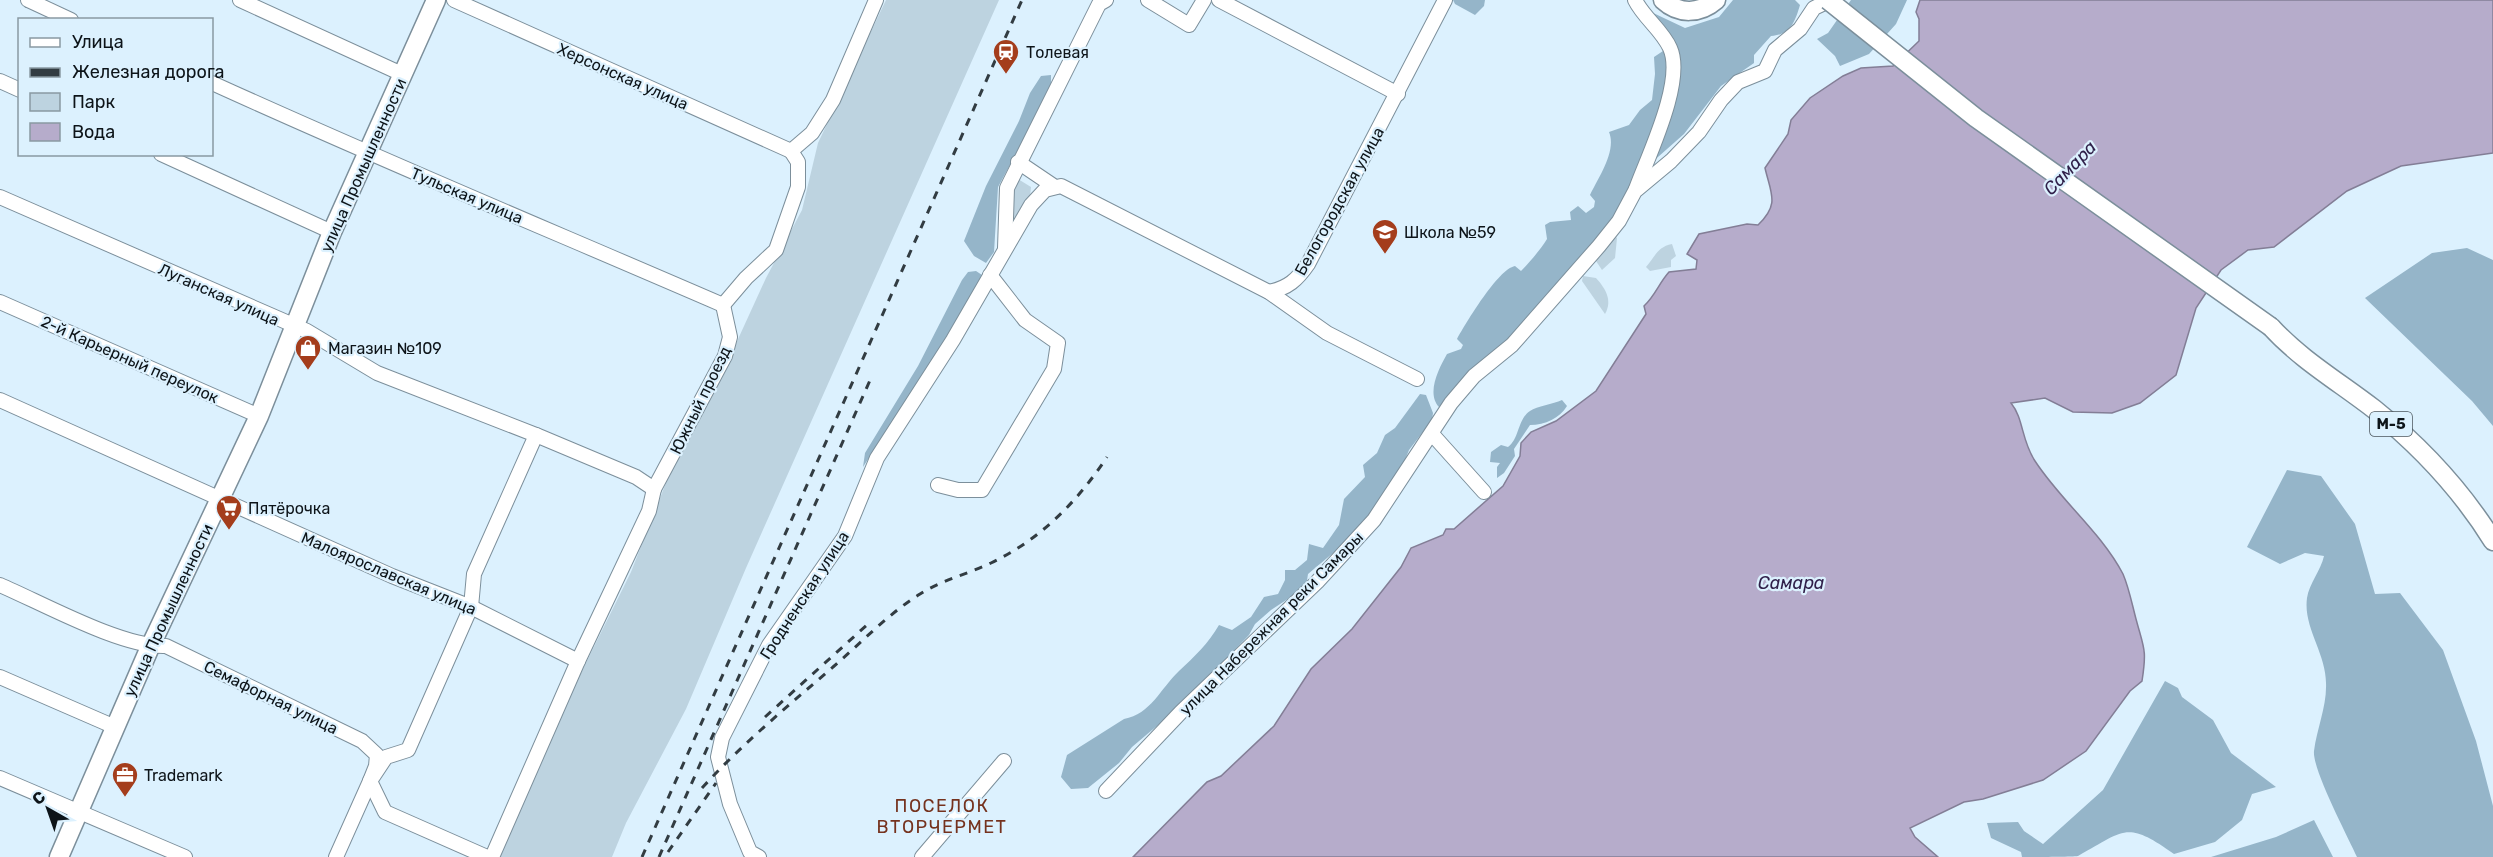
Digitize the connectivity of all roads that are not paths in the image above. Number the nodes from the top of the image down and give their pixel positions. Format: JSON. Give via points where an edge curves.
{"nodes":[{"id":1,"x":28,"y":0,"type":"edge"},
{"id":2,"x":240,"y":0,"type":"edge"},
{"id":3,"x":436,"y":0,"type":"edge"},
{"id":4,"x":454,"y":0,"type":"edge"},
{"id":5,"x":876,"y":0,"type":"edge"},
{"id":6,"x":1106,"y":0,"type":"edge"},
{"id":7,"x":1148,"y":0,"type":"edge"},
{"id":8,"x":1204,"y":0,"type":"edge"},
{"id":9,"x":1219,"y":0,"type":"edge"},
{"id":10,"x":1445,"y":0,"type":"edge"},
{"id":11,"x":1635,"y":0,"type":"edge"},
{"id":12,"x":1663,"y":0,"type":"edge"},
{"id":13,"x":1716,"y":0,"type":"edge"},
{"id":14,"x":1830,"y":0,"type":"edge"},
{"id":15,"x":67,"y":18,"type":"edge"},
{"id":16,"x":402,"y":74,"type":"junction"},
{"id":17,"x":0,"y":81,"type":"edge"},
{"id":18,"x":213,"y":83,"type":"edge"},
{"id":19,"x":18,"y":89,"type":"edge"},
{"id":20,"x":1398,"y":94,"type":"junction"},
{"id":21,"x":791,"y":151,"type":"junction"},
{"id":22,"x":367,"y":154,"type":"junction"},
{"id":23,"x":165,"y":156,"type":"edge"},
{"id":24,"x":1017,"y":162,"type":"junction"},
{"id":25,"x":1050,"y":189,"type":"junction"},
{"id":26,"x":1635,"y":191,"type":"junction"},
{"id":27,"x":0,"y":197,"type":"edge"},
{"id":28,"x":332,"y":232,"type":"junction"},
{"id":29,"x":1005,"y":249,"type":"junction"},
{"id":30,"x":990,"y":276,"type":"junction"},
{"id":31,"x":1269,"y":292,"type":"junction"},
{"id":32,"x":0,"y":302,"type":"edge"},
{"id":33,"x":723,"y":304,"type":"junction"},
{"id":34,"x":294,"y":326,"type":"junction"},
{"id":35,"x":2276,"y":329,"type":"junction"},
{"id":36,"x":1417,"y":379,"type":"dead end"},
{"id":37,"x":0,"y":400,"type":"edge"},
{"id":38,"x":259,"y":416,"type":"junction"},
{"id":39,"x":1432,"y":434,"type":"junction"},
{"id":40,"x":536,"y":435,"type":"junction"},
{"id":41,"x":938,"y":485,"type":"dead end"},
{"id":42,"x":654,"y":489,"type":"junction"},
{"id":43,"x":1484,"y":492,"type":"dead end"},
{"id":44,"x":220,"y":499,"type":"junction"},
{"id":45,"x":2493,"y":521,"type":"edge"},
{"id":46,"x":2493,"y":541,"type":"edge"},
{"id":47,"x":0,"y":585,"type":"edge"},
{"id":48,"x":471,"y":607,"type":"junction"},
{"id":49,"x":150,"y":647,"type":"junction"},
{"id":50,"x":578,"y":661,"type":"junction"},
{"id":51,"x":0,"y":677,"type":"edge"},
{"id":52,"x":115,"y":728,"type":"junction"},
{"id":53,"x":1004,"y":761,"type":"dead end"},
{"id":54,"x":0,"y":778,"type":"edge"},
{"id":55,"x":370,"y":781,"type":"junction"},
{"id":56,"x":1107,"y":790,"type":"dead end"},
{"id":57,"x":80,"y":814,"type":"junction"},
{"id":58,"x":58,"y":857,"type":"edge"},
{"id":59,"x":185,"y":857,"type":"edge"},
{"id":60,"x":336,"y":857,"type":"edge"},
{"id":61,"x":490,"y":857,"type":"edge"},
{"id":62,"x":759,"y":857,"type":"edge"},
{"id":63,"x":922,"y":857,"type":"edge"}],
"edges":[{"from":1,"to":15,"type":"street"},
{"from":2,"to":16,"type":"street"},
{"from":3,"to":16,"type":"main road","name":"улица Промышленности"},
{"from":4,"to":21,"type":"street","name":"Херсонская улица"},
{"from":5,"to":21,"type":"street","via":[[833,100],[812,133]]},
{"from":6,"to":24,"type":"street","name":"Гродненская улица","via":[[1099,4]]},
{"from":7,"to":8,"type":"street","via":[[1189,25]]},
{"from":9,"to":20,"type":"street"},
{"from":10,"to":20,"type":"street","name":"Белогородская улица"},
{"from":11,"to":26,"type":"street","via":[[1671,50],[1673,69],[1669,101]]},
{"from":12,"to":13,"type":"main road","via":[[1691,12],[1705,9]]},
{"from":14,"to":26,"type":"street","name":"улица Набережная реки Самары","via":[[1814,8],[1800,29],[1775,50],[1765,71],[1738,82],[1699,132]]},
{"from":14,"to":35,"type":"main road","number":"М-5","bridge":true,"via":[[1976,118]]},
{"from":16,"to":22,"type":"main road","name":"улица Промышленности"},
{"from":17,"to":19,"type":"street"},
{"from":18,"to":22,"type":"street","name":"Тульская улица"},
{"from":20,"to":31,"type":"street","name":"Белогородская улица","via":[[1308,264],[1285,288]]},
{"from":21,"to":33,"type":"street","via":[[798,162],[798,187],[776,250]]},
{"from":22,"to":28,"type":"main road","name":"улица Промышленности"},
{"from":22,"to":33,"type":"street","name":"Тульская улица"},
{"from":23,"to":28,"type":"street"},
{"from":24,"to":25,"type":"street"},
{"from":24,"to":29,"type":"street","name":"Гродненская улица","via":[[1007,188]]},
{"from":25,"to":29,"type":"street","name":"Гродненская улица","via":[[1031,205]]},
{"from":25,"to":31,"type":"street","via":[[1061,186]]},
{"from":26,"to":39,"type":"street","name":"улица Набережная реки Самары","via":[[1619,221],[1599,246],[1512,345],[1474,376]]},
{"from":27,"to":34,"type":"street","name":"Луганская улица"},
{"from":28,"to":34,"type":"main road","name":"улица Промышленности"},
{"from":29,"to":30,"type":"street","name":"Гродненская улица"},
{"from":30,"to":41,"type":"street","via":[[1025,320],[1059,343],[1054,369],[982,490]]},
{"from":30,"to":62,"type":"street","name":"Гродненская улица","via":[[877,458],[844,536],[769,645],[722,738],[718,757],[730,804],[750,852]]},
{"from":31,"to":36,"type":"street","via":[[1327,333]]},
{"from":32,"to":38,"type":"street","name":"2-й Карьерный переулок"},
{"from":33,"to":42,"type":"street","name":"Южный проезд","via":[[730,337],[725,356]]},
{"from":34,"to":38,"type":"main road","name":"улица Промышленности"},
{"from":34,"to":40,"type":"street","name":"Луганская улица","via":[[377,372]]},
{"from":35,"to":45,"type":"main road","number":"М-5","via":[[2325,358],[2407,423]]},
{"from":35,"to":46,"type":"main road","number":"М-5","via":[[2288,345],[2375,410],[2421,451],[2460,494]]},
{"from":37,"to":44,"type":"street","name":"Малоярославская улица"},
{"from":38,"to":44,"type":"main road","name":"улица Промышленности"},
{"from":39,"to":43,"type":"street"},
{"from":39,"to":56,"type":"street","name":"улица Набережная реки Самары","via":[[1374,520],[1317,582],[1181,712]]},
{"from":40,"to":42,"type":"street","name":"Луганская улица","via":[[636,477]]},
{"from":40,"to":48,"type":"street","via":[[474,574]]},
{"from":42,"to":50,"type":"street","name":"Южный проезд","via":[[649,510]]},
{"from":44,"to":48,"type":"street","name":"Малоярославская улица"},
{"from":44,"to":49,"type":"main road","name":"улица Промышленности"},
{"from":47,"to":49,"type":"street","name":"Семафорная улица"},
{"from":48,"to":50,"type":"street","name":"Малоярославская улица"},
{"from":48,"to":55,"type":"street","via":[[408,750],[386,757]]},
{"from":49,"to":52,"type":"main road","name":"улица Промышленности"},
{"from":49,"to":55,"type":"street","name":"Семафорная улица","via":[[166,646],[362,741],[377,755]]},
{"from":50,"to":61,"type":"street","name":"Южный проезд"},
{"from":51,"to":52,"type":"street"},
{"from":52,"to":57,"type":"main road","name":"улица Промышленности"},
{"from":53,"to":63,"type":"street"},
{"from":54,"to":57,"type":"street"},
{"from":55,"to":60,"type":"street"},
{"from":55,"to":61,"type":"street","via":[[385,812]]},
{"from":57,"to":58,"type":"main road","name":"улица Промышленности"},
{"from":57,"to":59,"type":"street"}]}
